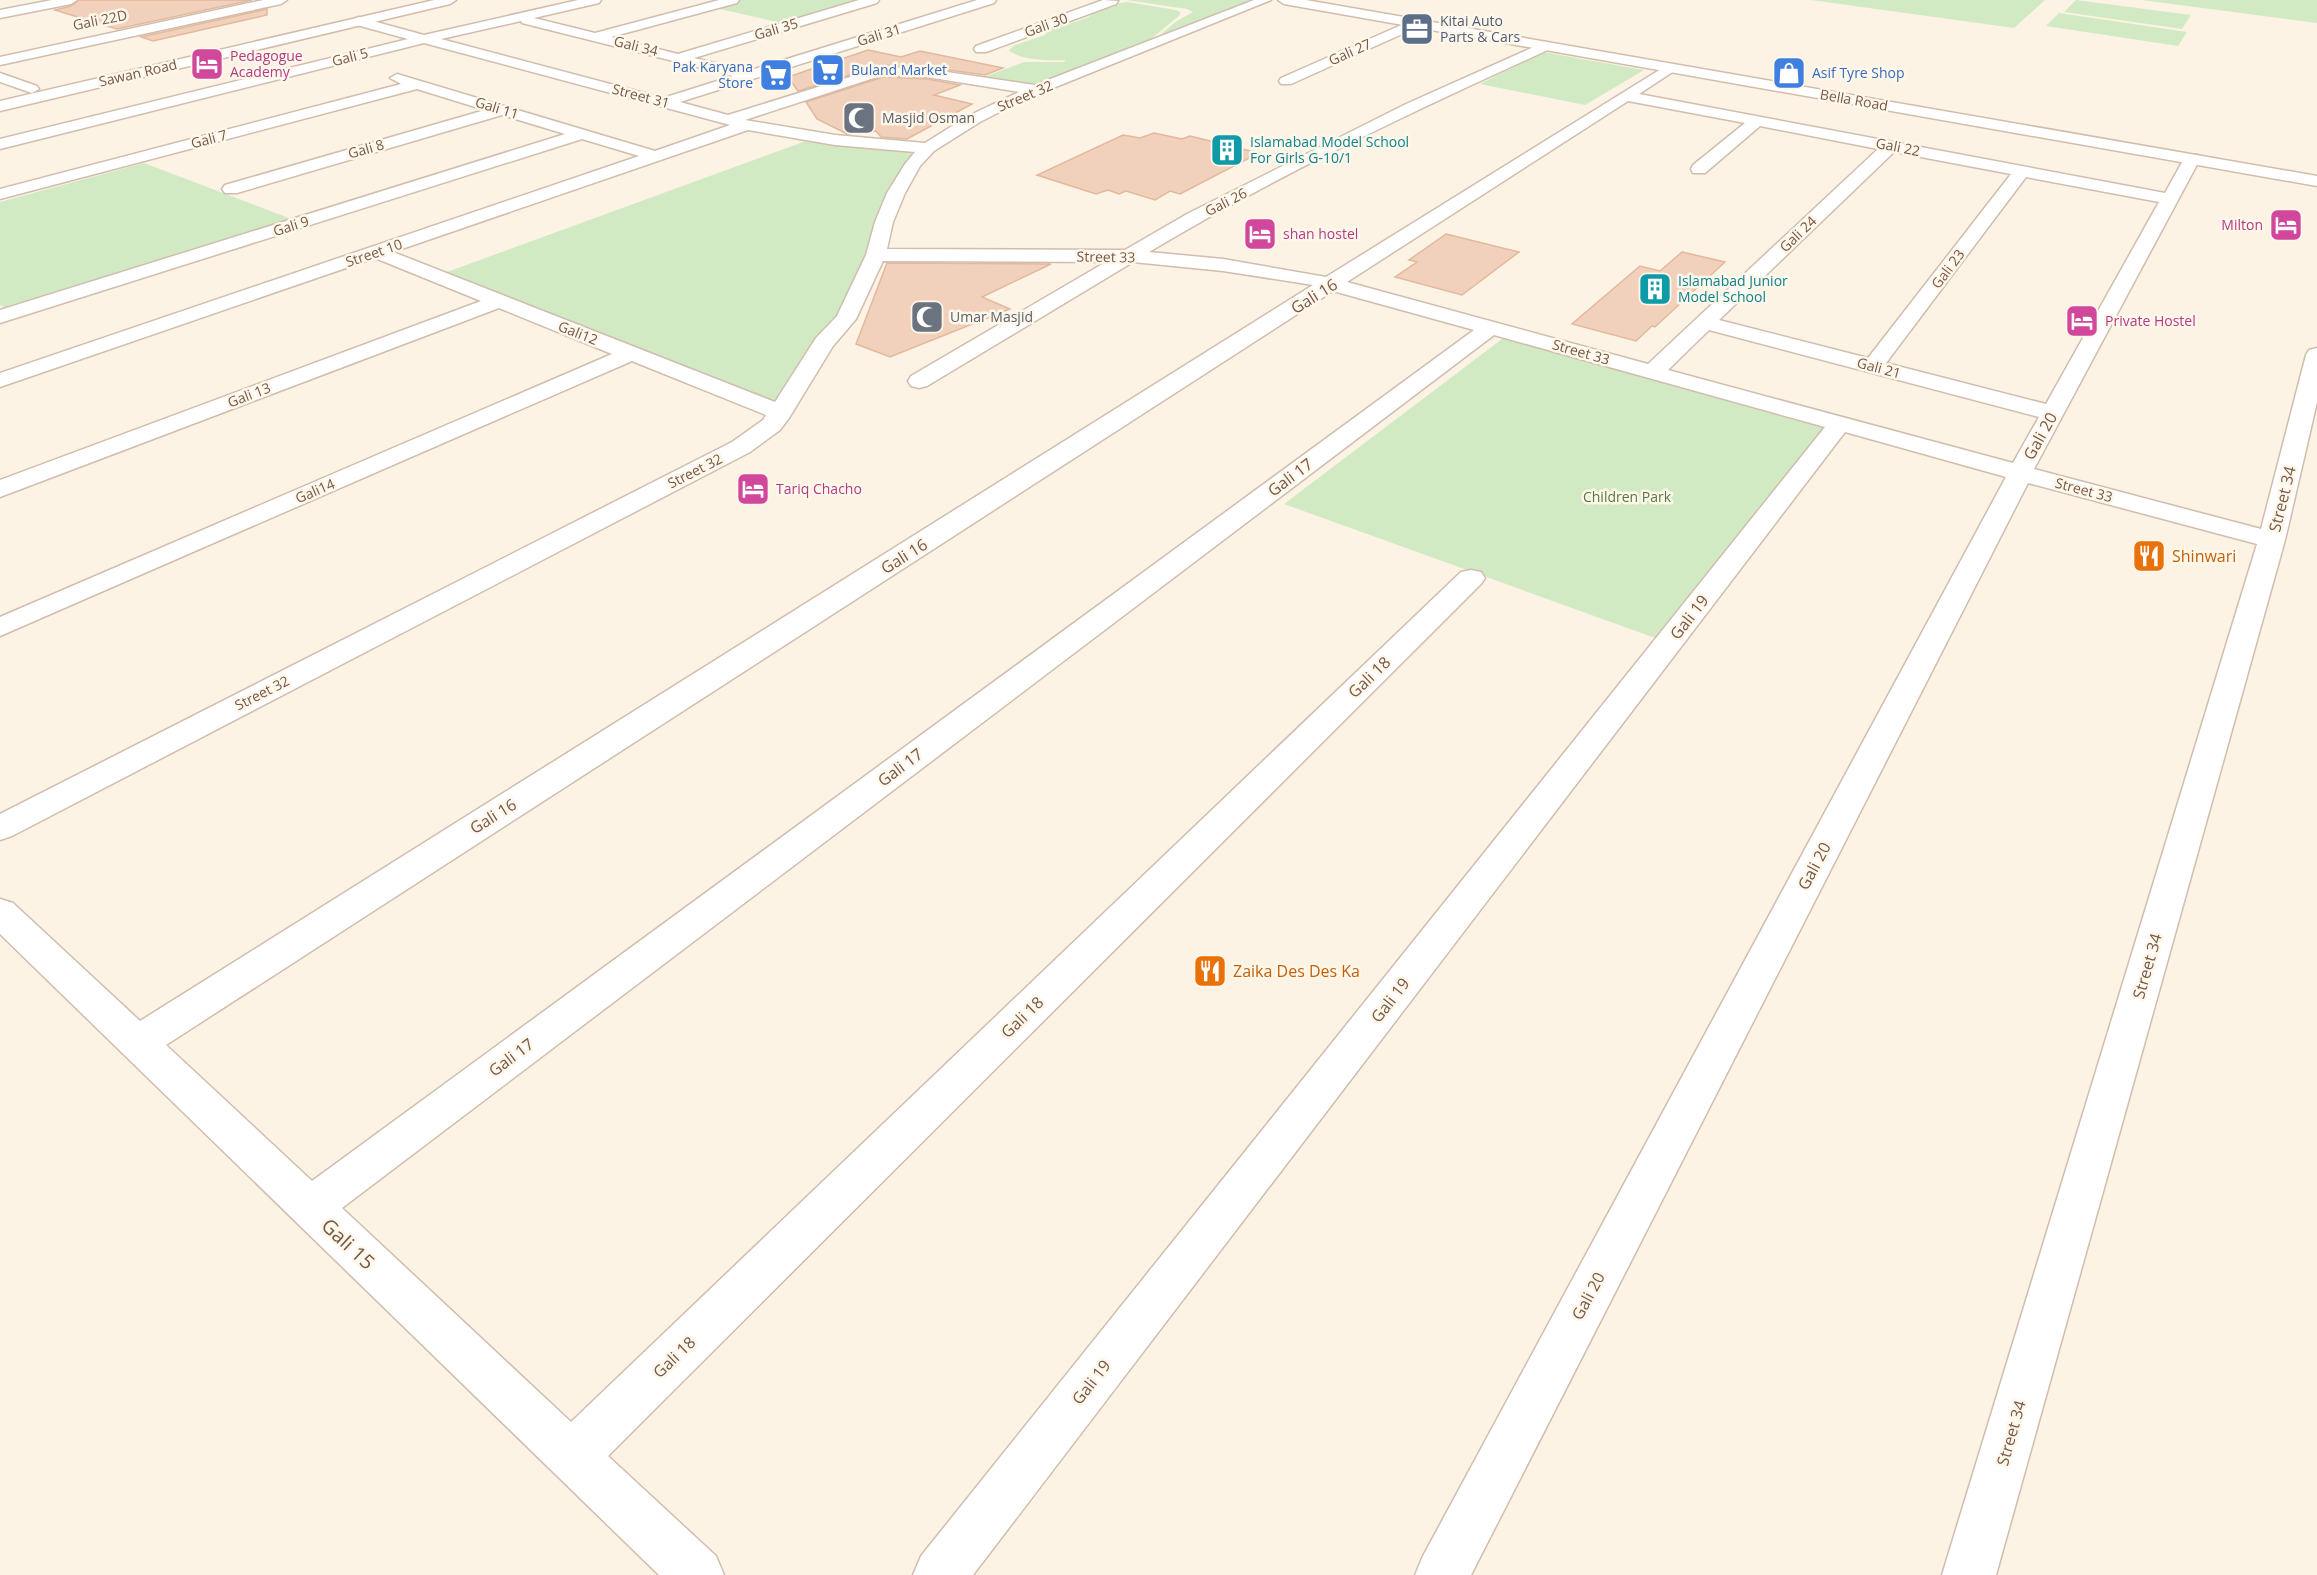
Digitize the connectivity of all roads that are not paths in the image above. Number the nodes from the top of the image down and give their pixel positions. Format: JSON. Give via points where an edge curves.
{"nodes":[{"id":1,"x":71,"y":0,"type":"edge"},
{"id":2,"x":281,"y":0,"type":"edge"},
{"id":3,"x":421,"y":0,"type":"edge"},
{"id":4,"x":450,"y":0,"type":"edge"},
{"id":5,"x":595,"y":0,"type":"edge"},
{"id":6,"x":733,"y":0,"type":"edge"},
{"id":7,"x":873,"y":0,"type":"edge"},
{"id":8,"x":990,"y":0,"type":"edge"},
{"id":9,"x":1110,"y":0,"type":"edge"},
{"id":10,"x":1265,"y":0,"type":"edge"},
{"id":11,"x":1284,"y":0,"type":"edge"},
{"id":12,"x":1341,"y":0,"type":"edge"},
{"id":13,"x":0,"y":14,"type":"edge"},
{"id":14,"x":522,"y":18,"type":"junction"},
{"id":15,"x":358,"y":21,"type":"junction"},
{"id":16,"x":1415,"y":23,"type":"junction"},
{"id":17,"x":1530,"y":33,"type":"junction"},
{"id":18,"x":597,"y":36,"type":"junction"},
{"id":19,"x":427,"y":38,"type":"junction"},
{"id":20,"x":1514,"y":41,"type":"junction"},
{"id":21,"x":1545,"y":46,"type":"junction"},
{"id":22,"x":981,"y":50,"type":"dead end"},
{"id":23,"x":679,"y":58,"type":"junction"},
{"id":24,"x":338,"y":60,"type":"junction"},
{"id":25,"x":0,"y":61,"type":"edge"},
{"id":26,"x":1669,"y":68,"type":"junction"},
{"id":27,"x":0,"y":76,"type":"edge"},
{"id":28,"x":750,"y":76,"type":"junction"},
{"id":29,"x":1286,"y":81,"type":"dead end"},
{"id":30,"x":1772,"y":81,"type":"junction"},
{"id":31,"x":417,"y":84,"type":"junction"},
{"id":32,"x":32,"y":89,"type":"junction"},
{"id":33,"x":1037,"y":90,"type":"junction"},
{"id":34,"x":1626,"y":96,"type":"junction"},
{"id":35,"x":0,"y":97,"type":"edge"},
{"id":36,"x":665,"y":102,"type":"junction"},
{"id":37,"x":0,"y":106,"type":"edge"},
{"id":38,"x":501,"y":110,"type":"junction"},
{"id":39,"x":1757,"y":121,"type":"junction"},
{"id":40,"x":737,"y":122,"type":"junction"},
{"id":41,"x":582,"y":134,"type":"junction"},
{"id":42,"x":0,"y":144,"type":"edge"},
{"id":43,"x":1890,"y":146,"type":"junction"},
{"id":44,"x":928,"y":148,"type":"junction"},
{"id":45,"x":656,"y":156,"type":"junction"},
{"id":46,"x":2192,"y":159,"type":"junction"},
{"id":47,"x":1699,"y":169,"type":"dead end"},
{"id":48,"x":2317,"y":169,"type":"edge"},
{"id":49,"x":2022,"y":171,"type":"junction"},
{"id":50,"x":2317,"y":182,"type":"edge"},
{"id":51,"x":231,"y":189,"type":"dead end"},
{"id":52,"x":0,"y":194,"type":"edge"},
{"id":53,"x":2170,"y":200,"type":"junction"},
{"id":54,"x":376,"y":252,"type":"junction"},
{"id":55,"x":876,"y":255,"type":"junction"},
{"id":56,"x":1130,"y":256,"type":"junction"},
{"id":57,"x":1333,"y":284,"type":"junction"},
{"id":58,"x":499,"y":301,"type":"junction"},
{"id":59,"x":0,"y":317,"type":"edge"},
{"id":60,"x":1705,"y":323,"type":"junction"},
{"id":61,"x":1491,"y":327,"type":"junction"},
{"id":62,"x":630,"y":354,"type":"junction"},
{"id":63,"x":2317,"y":355,"type":"edge"},
{"id":64,"x":1873,"y":366,"type":"junction"},
{"id":65,"x":1653,"y":372,"type":"junction"},
{"id":66,"x":0,"y":380,"type":"edge"},
{"id":67,"x":919,"y":381,"type":"dead end"},
{"id":68,"x":781,"y":413,"type":"junction"},
{"id":69,"x":2053,"y":413,"type":"junction"},
{"id":70,"x":1839,"y":424,"type":"junction"},
{"id":71,"x":2020,"y":473,"type":"junction"},
{"id":72,"x":0,"y":489,"type":"edge"},
{"id":73,"x":2272,"y":540,"type":"junction"},
{"id":74,"x":1471,"y":578,"type":"dead end"},
{"id":75,"x":0,"y":627,"type":"edge"},
{"id":76,"x":0,"y":828,"type":"edge"},
{"id":77,"x":0,"y":912,"type":"edge"},
{"id":78,"x":137,"y":1043,"type":"junction"},
{"id":79,"x":310,"y":1207,"type":"junction"},
{"id":80,"x":572,"y":1456,"type":"junction"},
{"id":81,"x":697,"y":1575,"type":"edge"},
{"id":82,"x":940,"y":1575,"type":"edge"},
{"id":83,"x":1442,"y":1575,"type":"edge"},
{"id":84,"x":1969,"y":1575,"type":"edge"}],
"edges":[{"from":1,"to":13,"type":"street"},
{"from":2,"to":25,"type":"street"},
{"from":3,"to":32,"type":"street","name":"Sawan Road"},
{"from":4,"to":15,"type":"street","name":"Sawan Road"},
{"from":5,"to":14,"type":"street","name":"Gali 5"},
{"from":6,"to":18,"type":"street"},
{"from":7,"to":23,"type":"street","name":"Gali 35"},
{"from":8,"to":28,"type":"street","name":"Gali 31"},
{"from":9,"to":22,"type":"street","name":"Gali 30"},
{"from":10,"to":33,"type":"street","name":"Street 32"},
{"from":11,"to":16,"type":"street","name":"Bella Road"},
{"from":12,"to":17,"type":"street","name":"Bella Road"},
{"from":14,"to":18,"type":"street","name":"Gali 34"},
{"from":14,"to":19,"type":"street","name":"Gali 5"},
{"from":15,"to":19,"type":"street","name":"Street 31"},
{"from":15,"to":37,"type":"street","name":"Sawan Road"},
{"from":16,"to":20,"type":"street","name":"Bella Road"},
{"from":16,"to":29,"type":"street","name":"Gali 27"},
{"from":17,"to":20,"type":"street"},
{"from":17,"to":30,"type":"street","name":"Bella Road"},
{"from":18,"to":23,"type":"street","name":"Gali 34"},
{"from":19,"to":24,"type":"street","name":"Gali 5"},
{"from":19,"to":36,"type":"street","name":"Street 31"},
{"from":20,"to":21,"type":"street","name":"Bella Road"},
{"from":21,"to":26,"type":"street","name":"Bella Road"},
{"from":21,"to":56,"type":"street","name":"Gali 26","via":[[1411,107],[1193,218]]},
{"from":23,"to":28,"type":"street","name":"Gali 34"},
{"from":24,"to":31,"type":"street","name":"Gali 11"},
{"from":24,"to":42,"type":"street","name":"Gali 5"},
{"from":26,"to":30,"type":"street","name":"Bella Road"},
{"from":26,"to":34,"type":"street","name":"Gali 16"},
{"from":27,"to":32,"type":"street"},
{"from":28,"to":36,"type":"street","name":"Gali 31"},
{"from":30,"to":46,"type":"street","name":"Bella Road"},
{"from":30,"to":48,"type":"street","name":"Bella Road"},
{"from":31,"to":38,"type":"street","name":"Gali 11"},
{"from":31,"to":52,"type":"street","name":"Gali 7"},
{"from":32,"to":35,"type":"street","name":"Sawan Road"},
{"from":33,"to":40,"type":"street","name":"Street 10","via":[[927,73],[882,71]]},
{"from":33,"to":44,"type":"street","name":"Street 32","via":[[987,112]]},
{"from":34,"to":39,"type":"street","name":"Gali 22"},
{"from":34,"to":57,"type":"street","name":"Gali 16"},
{"from":36,"to":40,"type":"street","name":"Street 31"},
{"from":38,"to":41,"type":"street","name":"Gali 11"},
{"from":38,"to":51,"type":"street","name":"Gali 8"},
{"from":39,"to":43,"type":"street","name":"Gali 22"},
{"from":39,"to":47,"type":"street"},
{"from":40,"to":44,"type":"street","name":"Street 31","via":[[835,140]]},
{"from":40,"to":45,"type":"street","name":"Street 10"},
{"from":41,"to":45,"type":"street","name":"Gali 11"},
{"from":41,"to":59,"type":"street","name":"Gali 9"},
{"from":43,"to":49,"type":"street","name":"Gali 22"},
{"from":43,"to":60,"type":"street","name":"Gali 24"},
{"from":44,"to":55,"type":"street","name":"Street 32","via":[[896,193]]},
{"from":45,"to":54,"type":"street","name":"Street 10"},
{"from":46,"to":50,"type":"street","name":"Bella Road"},
{"from":46,"to":53,"type":"street","name":"Gali 20"},
{"from":49,"to":53,"type":"street","name":"Gali 22"},
{"from":49,"to":64,"type":"street","name":"Gali 23"},
{"from":53,"to":69,"type":"street","name":"Gali 20"},
{"from":54,"to":58,"type":"street","name":"Gali12"},
{"from":54,"to":66,"type":"street","name":"Street 10"},
{"from":55,"to":56,"type":"street","name":"Street 33"},
{"from":55,"to":68,"type":"street","name":"Street 32","via":[[846,319],[824,343]]},
{"from":56,"to":57,"type":"street","name":"Street 33","via":[[1223,265]]},
{"from":56,"to":67,"type":"street","name":"Gali 26"},
{"from":57,"to":61,"type":"street","name":"Street 33"},
{"from":57,"to":78,"type":"street","name":"Gali 16"},
{"from":58,"to":62,"type":"street","name":"Gali12"},
{"from":58,"to":72,"type":"street","name":"Gali 13"},
{"from":60,"to":64,"type":"street","name":"Gali 21"},
{"from":60,"to":65,"type":"street","name":"Gali 24"},
{"from":61,"to":65,"type":"street","name":"Street 33"},
{"from":61,"to":79,"type":"street","name":"Gali 17"},
{"from":62,"to":68,"type":"street","name":"Gali12"},
{"from":62,"to":75,"type":"street","name":"Gali14"},
{"from":63,"to":73,"type":"street","name":"Street 34"},
{"from":64,"to":69,"type":"street","name":"Gali 21"},
{"from":65,"to":70,"type":"street","name":"Street 33"},
{"from":68,"to":76,"type":"street","name":"Street 32","via":[[759,436],[741,447]]},
{"from":69,"to":71,"type":"street","name":"Gali 20"},
{"from":70,"to":71,"type":"street","name":"Street 33"},
{"from":70,"to":82,"type":"street","name":"Gali 19"},
{"from":71,"to":73,"type":"street","name":"Street 33"},
{"from":71,"to":83,"type":"street","name":"Gali 20"},
{"from":73,"to":84,"type":"street","name":"Street 34"},
{"from":74,"to":80,"type":"street","name":"Gali 18"},
{"from":77,"to":78,"type":"street","name":"Gali 15"},
{"from":78,"to":79,"type":"street","name":"Gali 15"},
{"from":79,"to":80,"type":"street","name":"Gali 15"},
{"from":80,"to":81,"type":"street","name":"Gali 15"}]}
